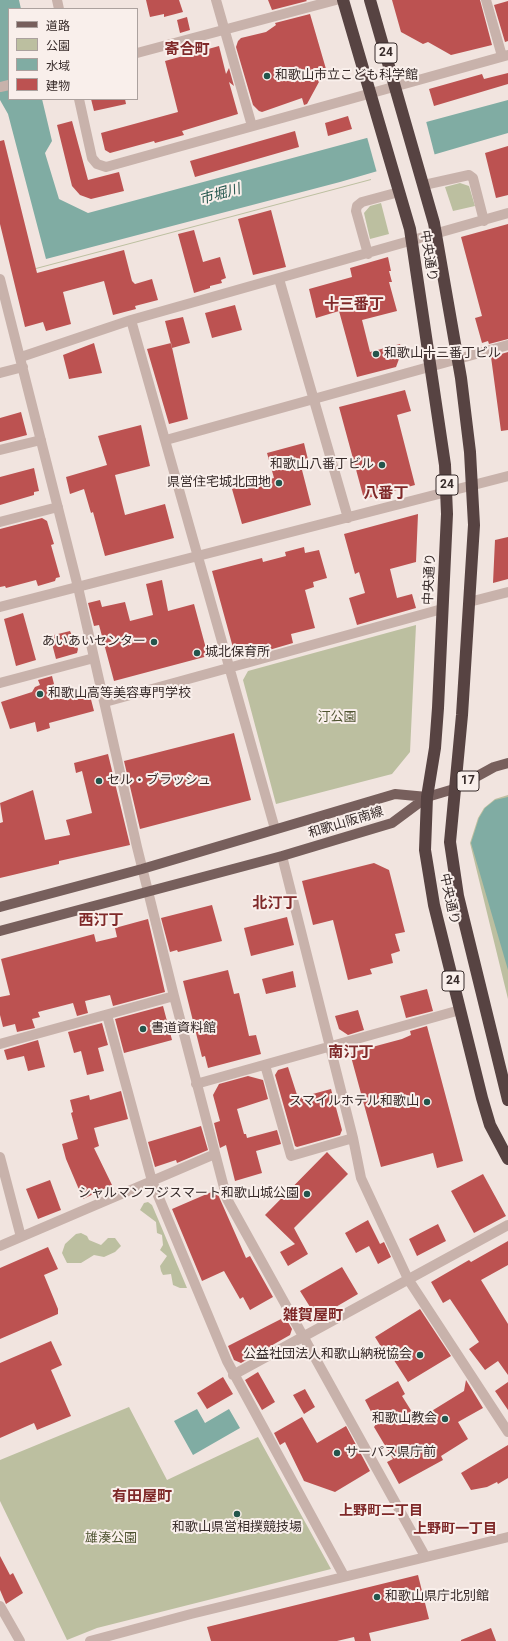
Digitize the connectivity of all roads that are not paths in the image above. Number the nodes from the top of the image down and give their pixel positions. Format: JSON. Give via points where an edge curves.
{"nodes":[{"id":1,"x":216,"y":0,"type":"edge"},
{"id":2,"x":336,"y":0,"type":"edge"},
{"id":3,"x":343,"y":0,"type":"edge"},
{"id":4,"x":370,"y":0,"type":"edge"},
{"id":5,"x":486,"y":0,"type":"edge"},
{"id":6,"x":225,"y":30,"type":"junction"},
{"id":7,"x":138,"y":53,"type":"edge"},
{"id":8,"x":505,"y":55,"type":"edge"},
{"id":9,"x":396,"y":86,"type":"junction"},
{"id":10,"x":371,"y":94,"type":"junction"},
{"id":11,"x":79,"y":100,"type":"edge"},
{"id":12,"x":252,"y":126,"type":"junction"},
{"id":13,"x":424,"y":185,"type":"junction"},
{"id":14,"x":399,"y":192,"type":"junction"},
{"id":15,"x":508,"y":214,"type":"edge"},
{"id":16,"x":484,"y":221,"type":"junction"},
{"id":17,"x":436,"y":235,"type":"junction"},
{"id":18,"x":411,"y":242,"type":"junction"},
{"id":19,"x":368,"y":254,"type":"junction"},
{"id":20,"x":0,"y":279,"type":"edge"},
{"id":21,"x":279,"y":279,"type":"junction"},
{"id":22,"x":2,"y":298,"type":"edge"},
{"id":23,"x":132,"y":320,"type":"junction"},
{"id":24,"x":508,"y":345,"type":"edge"},
{"id":25,"x":458,"y":360,"type":"junction"},
{"id":26,"x":22,"y":362,"type":"junction"},
{"id":27,"x":431,"y":367,"type":"junction"},
{"id":28,"x":0,"y":373,"type":"edge"},
{"id":29,"x":315,"y":400,"type":"junction"},
{"id":30,"x":41,"y":440,"type":"junction"},
{"id":31,"x":166,"y":440,"type":"junction"},
{"id":32,"x":0,"y":450,"type":"edge"},
{"id":33,"x":508,"y":476,"type":"edge"},
{"id":34,"x":473,"y":486,"type":"junction"},
{"id":35,"x":447,"y":492,"type":"junction"},
{"id":36,"x":58,"y":507,"type":"junction"},
{"id":37,"x":348,"y":518,"type":"junction"},
{"id":38,"x":0,"y":522,"type":"edge"},
{"id":39,"x":198,"y":557,"type":"junction"},
{"id":40,"x":78,"y":587,"type":"junction"},
{"id":41,"x":508,"y":592,"type":"edge"},
{"id":42,"x":469,"y":602,"type":"junction"},
{"id":43,"x":0,"y":607,"type":"edge"},
{"id":44,"x":442,"y":609,"type":"junction"},
{"id":45,"x":94,"y":658,"type":"junction"},
{"id":46,"x":229,"y":669,"type":"junction"},
{"id":47,"x":0,"y":683,"type":"edge"},
{"id":48,"x":105,"y":702,"type":"junction"},
{"id":49,"x":508,"y":763,"type":"edge"},
{"id":50,"x":454,"y":789,"type":"junction"},
{"id":51,"x":428,"y":797,"type":"junction"},
{"id":52,"x":275,"y":829,"type":"junction"},
{"id":53,"x":282,"y":856,"type":"junction"},
{"id":54,"x":142,"y":869,"type":"junction"},
{"id":55,"x":149,"y":891,"type":"junction"},
{"id":56,"x":0,"y":907,"type":"edge"},
{"id":57,"x":0,"y":931,"type":"edge"},
{"id":58,"x":174,"y":996,"type":"junction"},
{"id":59,"x":460,"y":1010,"type":"junction"},
{"id":60,"x":107,"y":1015,"type":"junction"},
{"id":61,"x":0,"y":1044,"type":"edge"},
{"id":62,"x":329,"y":1046,"type":"junction"},
{"id":63,"x":265,"y":1065,"type":"junction"},
{"id":64,"x":196,"y":1084,"type":"junction"},
{"id":65,"x":508,"y":1100,"type":"edge"},
{"id":66,"x":353,"y":1138,"type":"junction"},
{"id":67,"x":215,"y":1154,"type":"junction"},
{"id":68,"x":0,"y":1157,"type":"edge"},
{"id":69,"x":508,"y":1159,"type":"edge"},
{"id":70,"x":152,"y":1181,"type":"junction"},
{"id":71,"x":508,"y":1225,"type":"edge"},
{"id":72,"x":21,"y":1237,"type":"junction"},
{"id":73,"x":0,"y":1246,"type":"edge"},
{"id":74,"x":408,"y":1279,"type":"junction"},
{"id":75,"x":304,"y":1337,"type":"junction"},
{"id":76,"x":233,"y":1375,"type":"junction"},
{"id":77,"x":508,"y":1432,"type":"edge"},
{"id":78,"x":508,"y":1537,"type":"edge"},
{"id":79,"x":425,"y":1556,"type":"junction"},
{"id":80,"x":344,"y":1576,"type":"junction"},
{"id":81,"x":0,"y":1606,"type":"edge"},
{"id":82,"x":98,"y":1639,"type":"edge"},
{"id":83,"x":20,"y":1641,"type":"edge"},
{"id":84,"x":90,"y":1641,"type":"edge"}],
"edges":[{"from":1,"to":6,"type":"street"},
{"from":2,"to":6,"type":"street"},
{"from":3,"to":10,"type":"highway","name":"中央通り","number":"24"},
{"from":4,"to":9,"type":"highway","name":"中央通り","number":"24"},
{"from":5,"to":8,"type":"street"},
{"from":6,"to":7,"type":"street"},
{"from":6,"to":12,"type":"street"},
{"from":8,"to":9,"type":"street"},
{"from":9,"to":10,"type":"street"},
{"from":9,"to":13,"type":"highway","name":"中央通り","number":"24"},
{"from":10,"to":12,"type":"street"},
{"from":10,"to":14,"type":"highway","name":"中央通り","number":"24"},
{"from":11,"to":12,"type":"street","via":[[92,158],[97,164],[106,166]]},
{"from":13,"to":16,"type":"street","via":[[469,175],[473,178]]},
{"from":13,"to":17,"type":"highway","name":"中央通り","number":"24"},
{"from":14,"to":18,"type":"highway","name":"中央通り","number":"24","via":[[410,229]]},
{"from":14,"to":19,"type":"street","via":[[362,202],[357,206],[356,211]]},
{"from":15,"to":16,"type":"street"},
{"from":16,"to":17,"type":"street"},
{"from":17,"to":18,"type":"street"},
{"from":17,"to":25,"type":"highway","name":"中央通り","number":"24"},
{"from":18,"to":19,"type":"street"},
{"from":18,"to":27,"type":"highway","name":"中央通り","number":"24"},
{"from":19,"to":21,"type":"street"},
{"from":20,"to":22,"type":"street"},
{"from":21,"to":23,"type":"street"},
{"from":21,"to":29,"type":"street"},
{"from":22,"to":26,"type":"street"},
{"from":23,"to":26,"type":"street"},
{"from":23,"to":31,"type":"street"},
{"from":24,"to":25,"type":"street"},
{"from":25,"to":27,"type":"street"},
{"from":25,"to":34,"type":"highway","name":"中央通り","number":"24"},
{"from":26,"to":28,"type":"street"},
{"from":26,"to":30,"type":"street"},
{"from":27,"to":29,"type":"street"},
{"from":27,"to":35,"type":"highway","name":"中央通り","number":"24","via":[[442,435]]},
{"from":29,"to":31,"type":"street"},
{"from":29,"to":37,"type":"street"},
{"from":30,"to":32,"type":"street"},
{"from":30,"to":36,"type":"street"},
{"from":31,"to":39,"type":"street"},
{"from":33,"to":34,"type":"street"},
{"from":34,"to":35,"type":"street"},
{"from":34,"to":42,"type":"highway","name":"中央通り","number":"24","via":[[474,525]]},
{"from":35,"to":37,"type":"street"},
{"from":35,"to":44,"type":"highway","name":"中央通り","number":"24"},
{"from":36,"to":38,"type":"street"},
{"from":36,"to":40,"type":"street"},
{"from":37,"to":39,"type":"street"},
{"from":39,"to":40,"type":"street"},
{"from":39,"to":46,"type":"street"},
{"from":40,"to":43,"type":"street"},
{"from":40,"to":45,"type":"street"},
{"from":41,"to":42,"type":"street"},
{"from":42,"to":50,"type":"highway","name":"中央通り","number":"24","via":[[462,715]]},
{"from":44,"to":46,"type":"street"},
{"from":44,"to":51,"type":"highway","name":"中央通り","number":"24","via":[[435,748]]},
{"from":45,"to":47,"type":"street"},
{"from":45,"to":48,"type":"street"},
{"from":46,"to":48,"type":"street"},
{"from":46,"to":52,"type":"street"},
{"from":48,"to":54,"type":"street"},
{"from":49,"to":50,"type":"main road","number":"17","via":[[494,767]]},
{"from":50,"to":51,"type":"main road","number":"17"},
{"from":50,"to":65,"type":"highway","name":"中央通り","number":"24","via":[[450,842],[458,896]]},
{"from":51,"to":52,"type":"main road","name":"和歌山阪南線","via":[[395,794]]},
{"from":51,"to":53,"type":"main road","name":"和歌山阪南線","via":[[392,823]]},
{"from":51,"to":59,"type":"highway","name":"中央通り","number":"24","via":[[425,850],[434,905]]},
{"from":52,"to":54,"type":"main road","name":"和歌山阪南線"},
{"from":53,"to":55,"type":"main road","name":"和歌山阪南線"},
{"from":53,"to":62,"type":"street"},
{"from":54,"to":55,"type":"street"},
{"from":54,"to":56,"type":"main road","name":"和歌山阪南線"},
{"from":55,"to":57,"type":"main road","name":"和歌山阪南線"},
{"from":55,"to":58,"type":"street"},
{"from":58,"to":60,"type":"street"},
{"from":58,"to":64,"type":"street"},
{"from":59,"to":62,"type":"street"},
{"from":59,"to":69,"type":"highway","name":"中央通り","number":"24","via":[[490,1125]]},
{"from":60,"to":61,"type":"street"},
{"from":60,"to":70,"type":"street"},
{"from":62,"to":63,"type":"street"},
{"from":62,"to":66,"type":"street"},
{"from":63,"to":64,"type":"street"},
{"from":63,"to":66,"type":"street","via":[[291,1156]]},
{"from":64,"to":67,"type":"street"},
{"from":66,"to":74,"type":"street","via":[[361,1178]]},
{"from":67,"to":70,"type":"street"},
{"from":67,"to":75,"type":"street","via":[[227,1199]]},
{"from":68,"to":72,"type":"street"},
{"from":70,"to":72,"type":"street"},
{"from":70,"to":76,"type":"street"},
{"from":71,"to":74,"type":"street"},
{"from":72,"to":73,"type":"street"},
{"from":74,"to":75,"type":"street"},
{"from":74,"to":77,"type":"street"},
{"from":75,"to":76,"type":"street"},
{"from":75,"to":79,"type":"street"},
{"from":76,"to":80,"type":"street"},
{"from":78,"to":79,"type":"street"},
{"from":79,"to":80,"type":"street"},
{"from":80,"to":82,"type":"street"},
{"from":81,"to":83,"type":"street"},
{"from":82,"to":84,"type":"street"}]}
